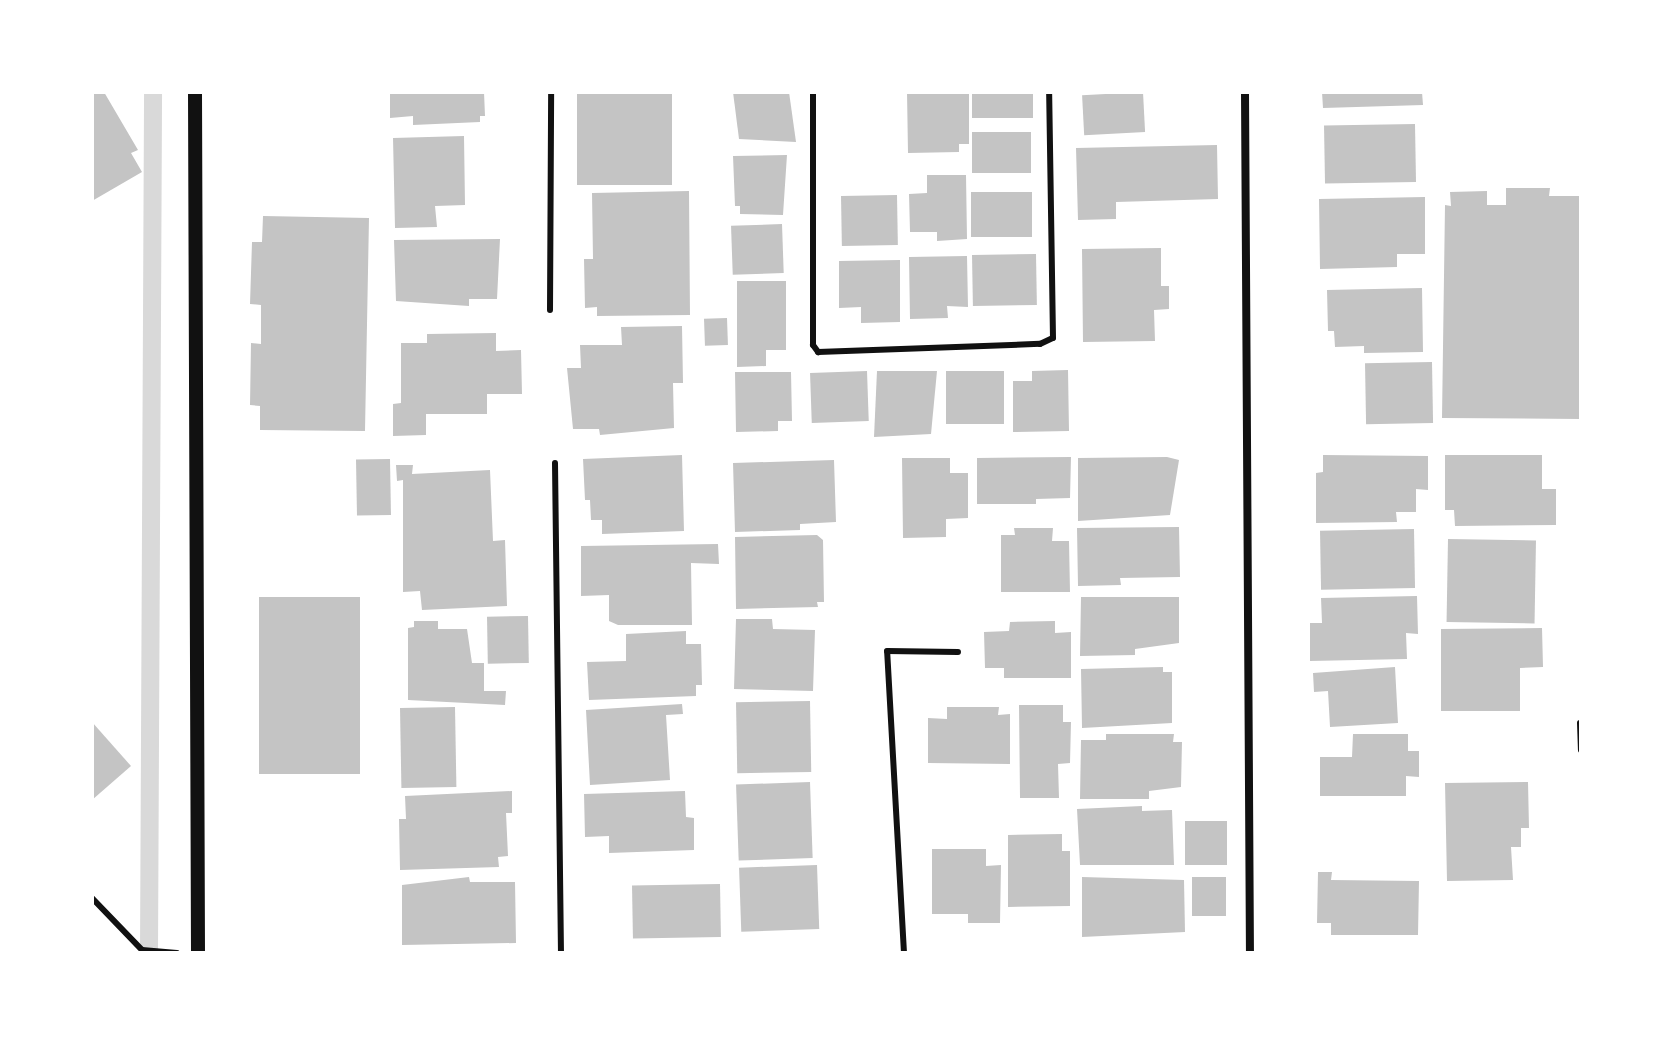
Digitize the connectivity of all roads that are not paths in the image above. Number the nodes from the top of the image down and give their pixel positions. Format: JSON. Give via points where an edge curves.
{"nodes":[{"id":1,"x":195,"y":92,"type":"edge"},
{"id":2,"x":551,"y":92,"type":"edge"},
{"id":3,"x":813,"y":92,"type":"edge"},
{"id":4,"x":1049,"y":92,"type":"edge"},
{"id":5,"x":1245,"y":92,"type":"edge"},
{"id":6,"x":550,"y":310,"type":"dead end"},
{"id":7,"x":555,"y":463,"type":"dead end"},
{"id":8,"x":958,"y":652,"type":"dead end"},
{"id":9,"x":1580,"y":723,"type":"edge"},
{"id":10,"x":1581,"y":750,"type":"edge"},
{"id":11,"x":92,"y":898,"type":"edge"},
{"id":12,"x":177,"y":953,"type":"edge"},
{"id":13,"x":198,"y":953,"type":"edge"},
{"id":14,"x":561,"y":953,"type":"edge"},
{"id":15,"x":904,"y":953,"type":"edge"},
{"id":16,"x":1250,"y":953,"type":"edge"}],
"edges":[{"from":1,"to":13,"type":"street"},
{"from":2,"to":6,"type":"lane"},
{"from":3,"to":4,"type":"lane","via":[[813,345],[818,352],[1040,344],[1053,338]]},
{"from":5,"to":16,"type":"street"},
{"from":7,"to":14,"type":"lane"},
{"from":8,"to":15,"type":"lane","via":[[887,651]]},
{"from":9,"to":10,"type":"lane"},
{"from":11,"to":12,"type":"lane","via":[[142,950]]}]}
